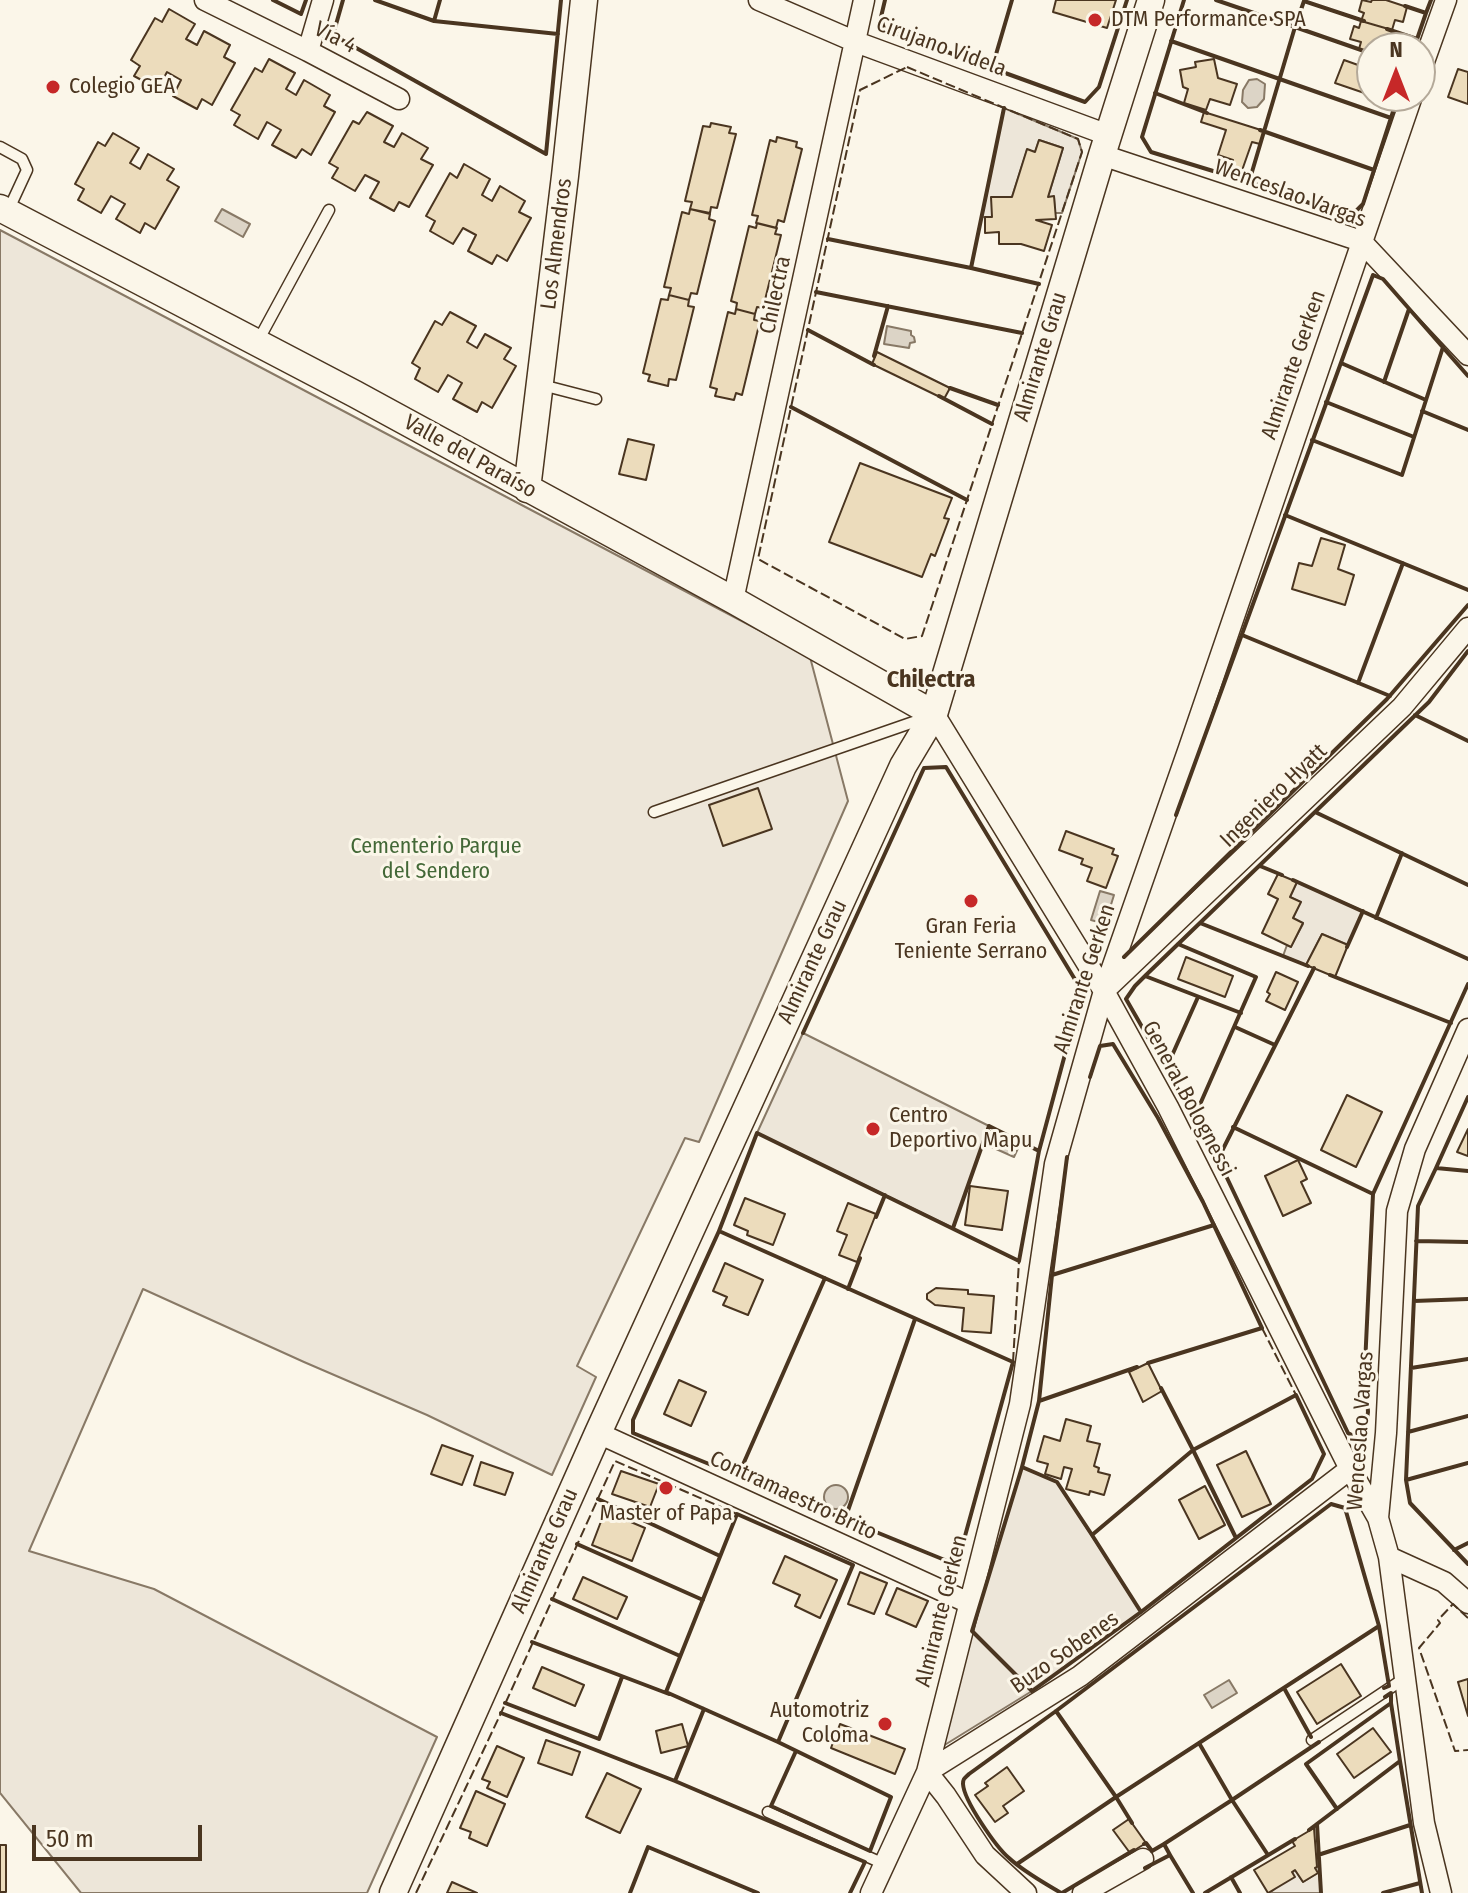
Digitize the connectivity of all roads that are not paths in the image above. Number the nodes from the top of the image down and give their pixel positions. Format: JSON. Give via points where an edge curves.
{"nodes":[{"id":1,"x":205,"y":0,"type":"edge"},
{"id":2,"x":323,"y":0,"type":"edge"},
{"id":3,"x":584,"y":0,"type":"edge"},
{"id":4,"x":759,"y":0,"type":"edge"},
{"id":5,"x":864,"y":0,"type":"edge"},
{"id":6,"x":1151,"y":0,"type":"edge"},
{"id":7,"x":1446,"y":0,"type":"edge"},
{"id":8,"x":1435,"y":32,"type":"edge"},
{"id":9,"x":856,"y":42,"type":"junction"},
{"id":10,"x":308,"y":51,"type":"junction"},
{"id":11,"x":399,"y":99,"type":"dead end"},
{"id":12,"x":1406,"y":112,"type":"edge"},
{"id":13,"x":1105,"y":145,"type":"junction"},
{"id":14,"x":0,"y":147,"type":"edge"},
{"id":15,"x":4,"y":210,"type":"edge"},
{"id":16,"x":329,"y":210,"type":"dead end"},
{"id":17,"x":1361,"y":241,"type":"junction"},
{"id":18,"x":257,"y":343,"type":"junction"},
{"id":19,"x":1468,"y":355,"type":"edge"},
{"id":20,"x":540,"y":384,"type":"junction"},
{"id":21,"x":596,"y":399,"type":"dead end"},
{"id":22,"x":527,"y":489,"type":"junction"},
{"id":23,"x":733,"y":600,"type":"junction"},
{"id":24,"x":1468,"y":628,"type":"edge"},
{"id":25,"x":934,"y":714,"type":"junction"},
{"id":26,"x":654,"y":812,"type":"dead end"},
{"id":27,"x":1104,"y":991,"type":"junction"},
{"id":28,"x":1468,"y":1029,"type":"edge"},
{"id":29,"x":598,"y":1433,"type":"junction"},
{"id":30,"x":1350,"y":1469,"type":"junction"},
{"id":31,"x":1378,"y":1518,"type":"junction"},
{"id":32,"x":1389,"y":1557,"type":"junction"},
{"id":33,"x":969,"y":1603,"type":"junction"},
{"id":34,"x":1468,"y":1603,"type":"edge"},
{"id":35,"x":1405,"y":1678,"type":"junction"},
{"id":36,"x":1312,"y":1740,"type":"dead end"},
{"id":37,"x":927,"y":1772,"type":"junction"},
{"id":38,"x":768,"y":1812,"type":"dead end"},
{"id":39,"x":1143,"y":1859,"type":"dead end"},
{"id":40,"x":884,"y":1864,"type":"junction"},
{"id":41,"x":393,"y":1893,"type":"edge"},
{"id":42,"x":871,"y":1893,"type":"edge"},
{"id":43,"x":1026,"y":1893,"type":"edge"},
{"id":44,"x":1083,"y":1893,"type":"edge"},
{"id":45,"x":1441,"y":1893,"type":"edge"}],
"edges":[{"from":1,"to":10,"type":"street","name":"Vía 4"},
{"from":2,"to":10,"type":"street"},
{"from":3,"to":20,"type":"street","name":"Los Almendros"},
{"from":4,"to":9,"type":"street","name":"Cirujano Videla"},
{"from":5,"to":9,"type":"street","name":"Chilectra"},
{"from":6,"to":13,"type":"street","name":"Almirante Grau"},
{"from":7,"to":8,"type":"street"},
{"from":9,"to":13,"type":"street","name":"Cirujano Videla"},
{"from":9,"to":23,"type":"street","name":"Chilectra"},
{"from":10,"to":11,"type":"street","name":"Vía 4"},
{"from":12,"to":17,"type":"street","name":"Almirante Gerken"},
{"from":13,"to":17,"type":"street","name":"Wenceslao Vargas"},
{"from":13,"to":25,"type":"street","name":"Almirante Grau"},
{"from":14,"to":15,"type":"lane","via":[[22,159],[27,170]]},
{"from":15,"to":18,"type":"street","name":"Valle del Paraíso"},
{"from":16,"to":18,"type":"lane"},
{"from":17,"to":19,"type":"street","name":"Wenceslao Vargas"},
{"from":17,"to":27,"type":"street","name":"Almirante Gerken"},
{"from":18,"to":22,"type":"street","name":"Valle del Paraíso"},
{"from":20,"to":21,"type":"lane"},
{"from":20,"to":22,"type":"street","name":"Los Almendros"},
{"from":22,"to":23,"type":"street","name":"Valle del Paraíso"},
{"from":23,"to":25,"type":"street","name":"Valle del Paraíso"},
{"from":24,"to":27,"type":"street","name":"Ingeniero Hyatt","via":[[1402,707]]},
{"from":25,"to":26,"type":"lane"},
{"from":25,"to":27,"type":"street","name":"General Bolognessi"},
{"from":25,"to":29,"type":"street","name":"Almirante Grau","via":[[896,780]]},
{"from":27,"to":30,"type":"street","name":"General Bolognessi"},
{"from":27,"to":33,"type":"street","name":"Almirante Gerken","via":[[1055,1164],[1020,1404]]},
{"from":28,"to":31,"type":"street","name":"Wenceslao Vargas","via":[[1415,1149],[1397,1211]]},
{"from":29,"to":33,"type":"street","name":"Contramaestro Brito"},
{"from":29,"to":41,"type":"street","name":"Almirante Grau"},
{"from":30,"to":31,"type":"street","name":"General Bolognessi"},
{"from":30,"to":37,"type":"street","name":"Buzo Sobenes","via":[[1080,1676]]},
{"from":31,"to":32,"type":"street","name":"Wenceslao Vargas"},
{"from":32,"to":34,"type":"street","via":[[1444,1582]]},
{"from":32,"to":35,"type":"street","name":"Wenceslao Vargas"},
{"from":33,"to":37,"type":"street","name":"Almirante Gerken"},
{"from":35,"to":36,"type":"lane"},
{"from":35,"to":45,"type":"street","name":"Wenceslao Vargas","via":[[1424,1823]]},
{"from":37,"to":40,"type":"street","name":"Almirante Gerken"},
{"from":37,"to":43,"type":"street","via":[[985,1855]]},
{"from":38,"to":40,"type":"lane"},
{"from":39,"to":44,"type":"street"},
{"from":40,"to":42,"type":"street","name":"Almirante Gerken"}]}
